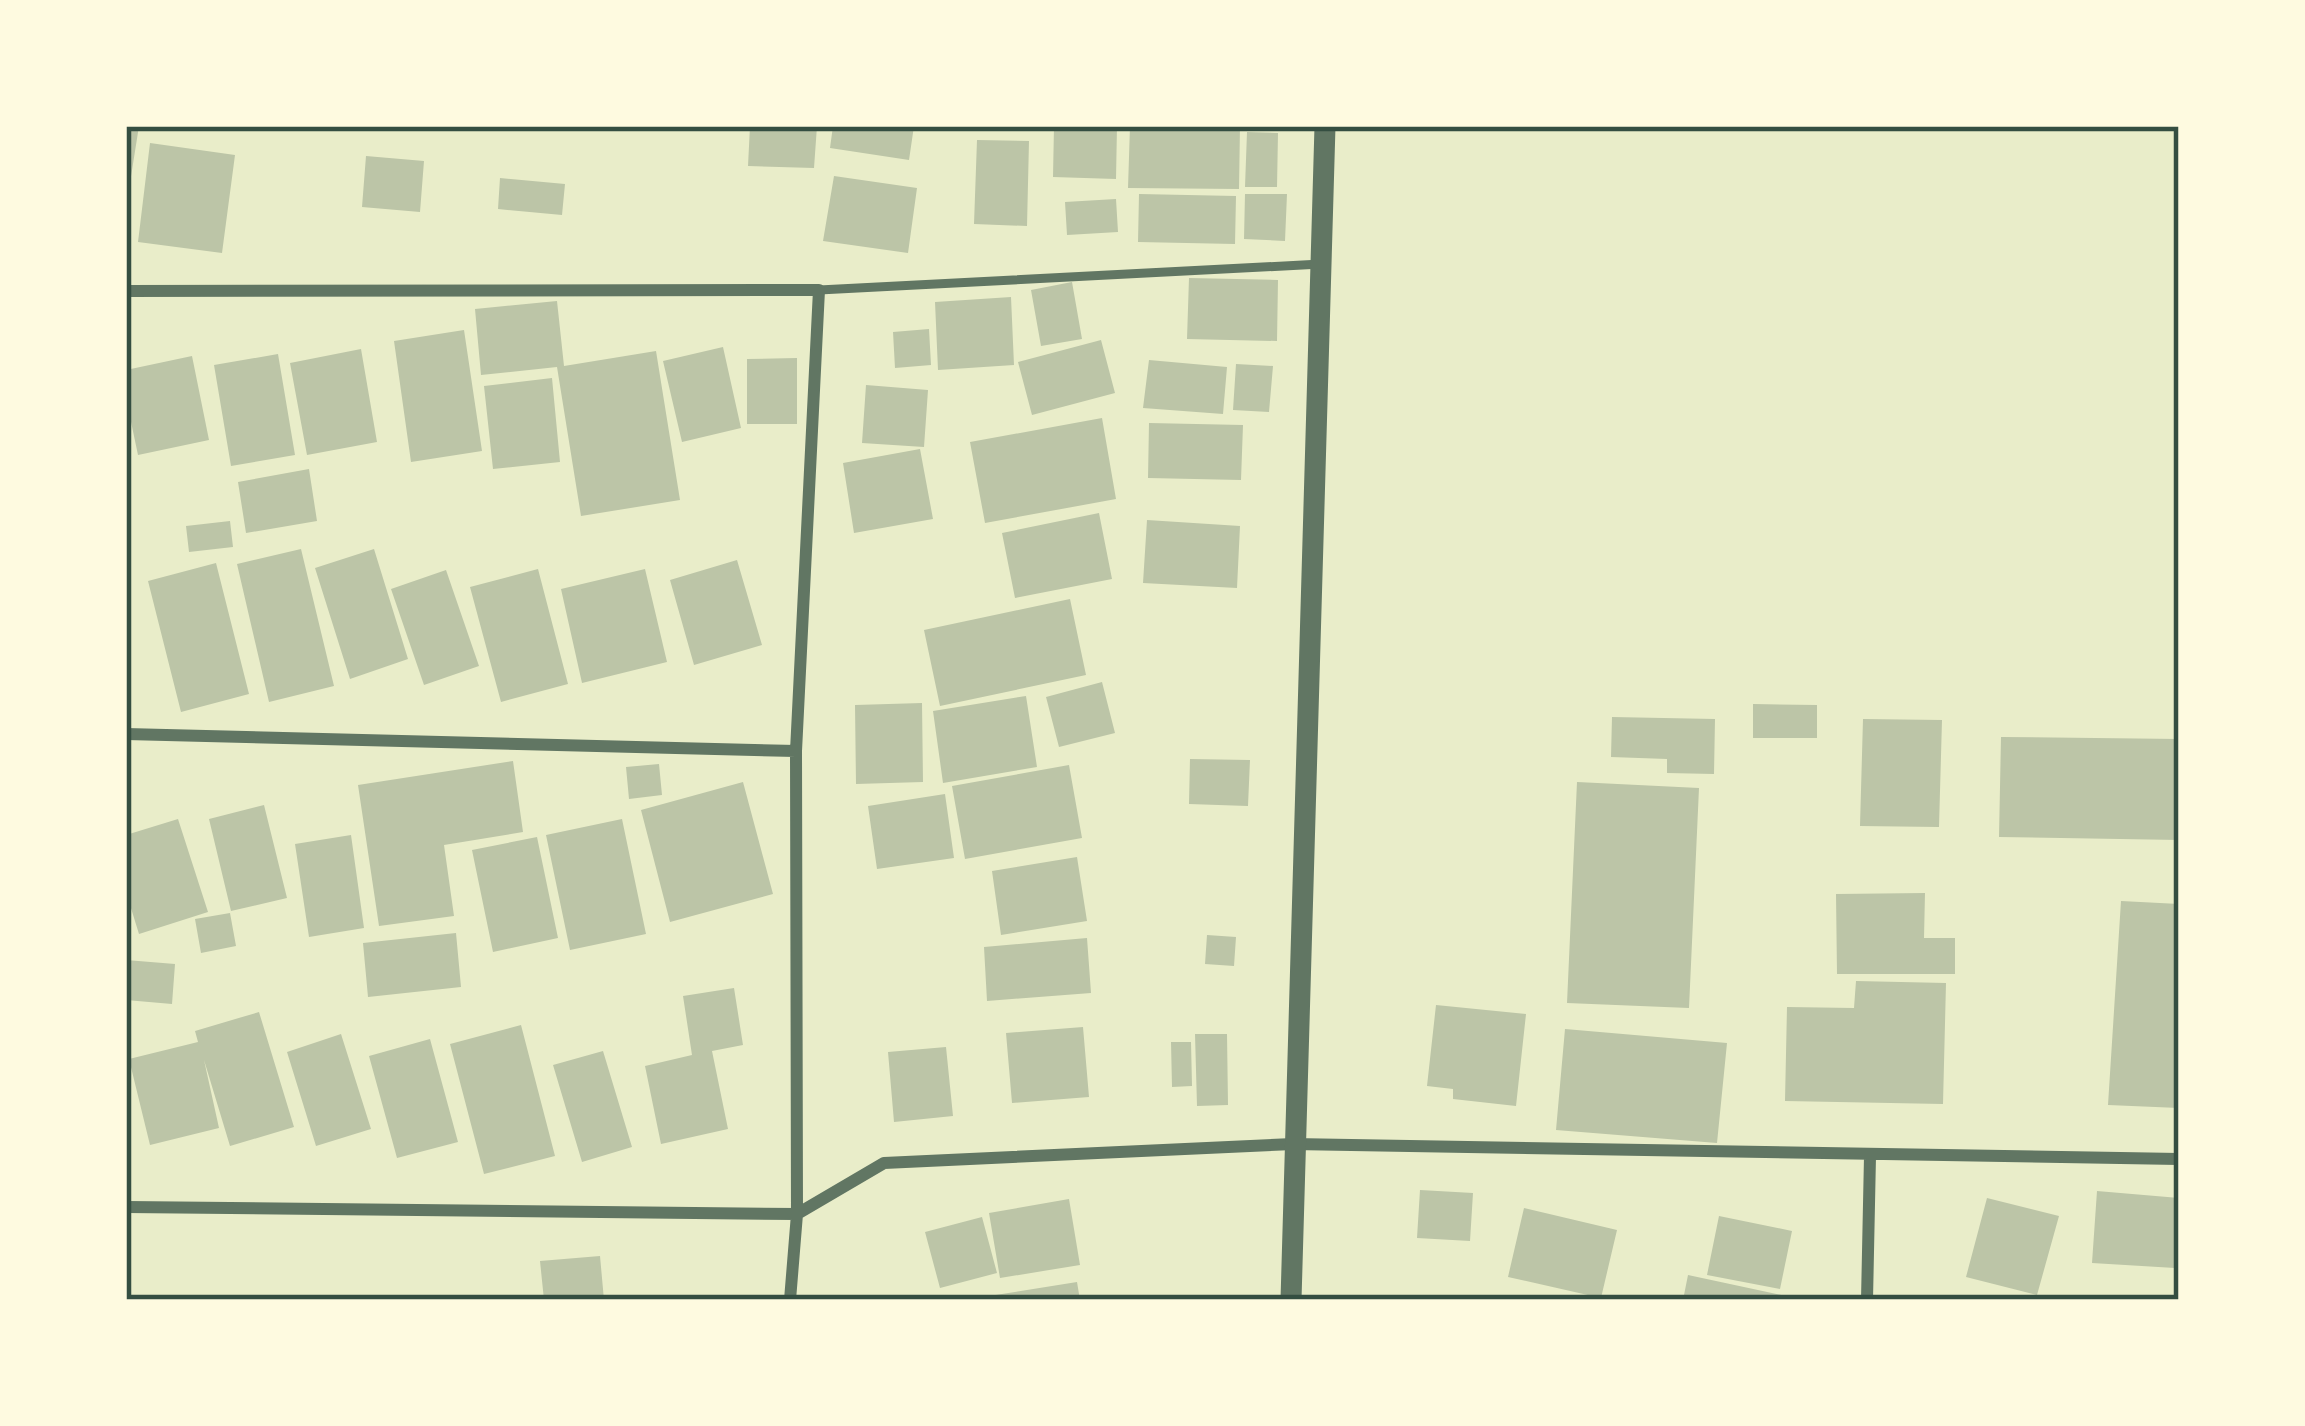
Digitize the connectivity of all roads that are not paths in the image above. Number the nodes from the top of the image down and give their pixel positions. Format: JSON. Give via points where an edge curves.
{"nodes":[{"id":1,"x":1325,"y":126,"type":"edge"},
{"id":2,"x":1321,"y":265,"type":"junction"},
{"id":3,"x":819,"y":290,"type":"junction"},
{"id":4,"x":126,"y":291,"type":"edge"},
{"id":5,"x":126,"y":734,"type":"edge"},
{"id":6,"x":796,"y":751,"type":"junction"},
{"id":7,"x":1293,"y":1144,"type":"junction"},
{"id":8,"x":1870,"y":1156,"type":"junction"},
{"id":9,"x":2179,"y":1159,"type":"edge"},
{"id":10,"x":126,"y":1207,"type":"edge"},
{"id":11,"x":797,"y":1214,"type":"junction"},
{"id":12,"x":790,"y":1300,"type":"edge"},
{"id":13,"x":1291,"y":1300,"type":"edge"},
{"id":14,"x":1867,"y":1300,"type":"edge"}],
"edges":[{"from":1,"to":2,"type":"street"},
{"from":2,"to":3,"type":"lane"},
{"from":2,"to":7,"type":"street"},
{"from":3,"to":4,"type":"street"},
{"from":3,"to":6,"type":"street"},
{"from":5,"to":6,"type":"street"},
{"from":6,"to":11,"type":"street"},
{"from":7,"to":8,"type":"street"},
{"from":7,"to":11,"type":"street","via":[[884,1163]]},
{"from":7,"to":13,"type":"street"},
{"from":8,"to":9,"type":"street"},
{"from":8,"to":14,"type":"street"},
{"from":10,"to":11,"type":"street"},
{"from":11,"to":12,"type":"street"}]}
